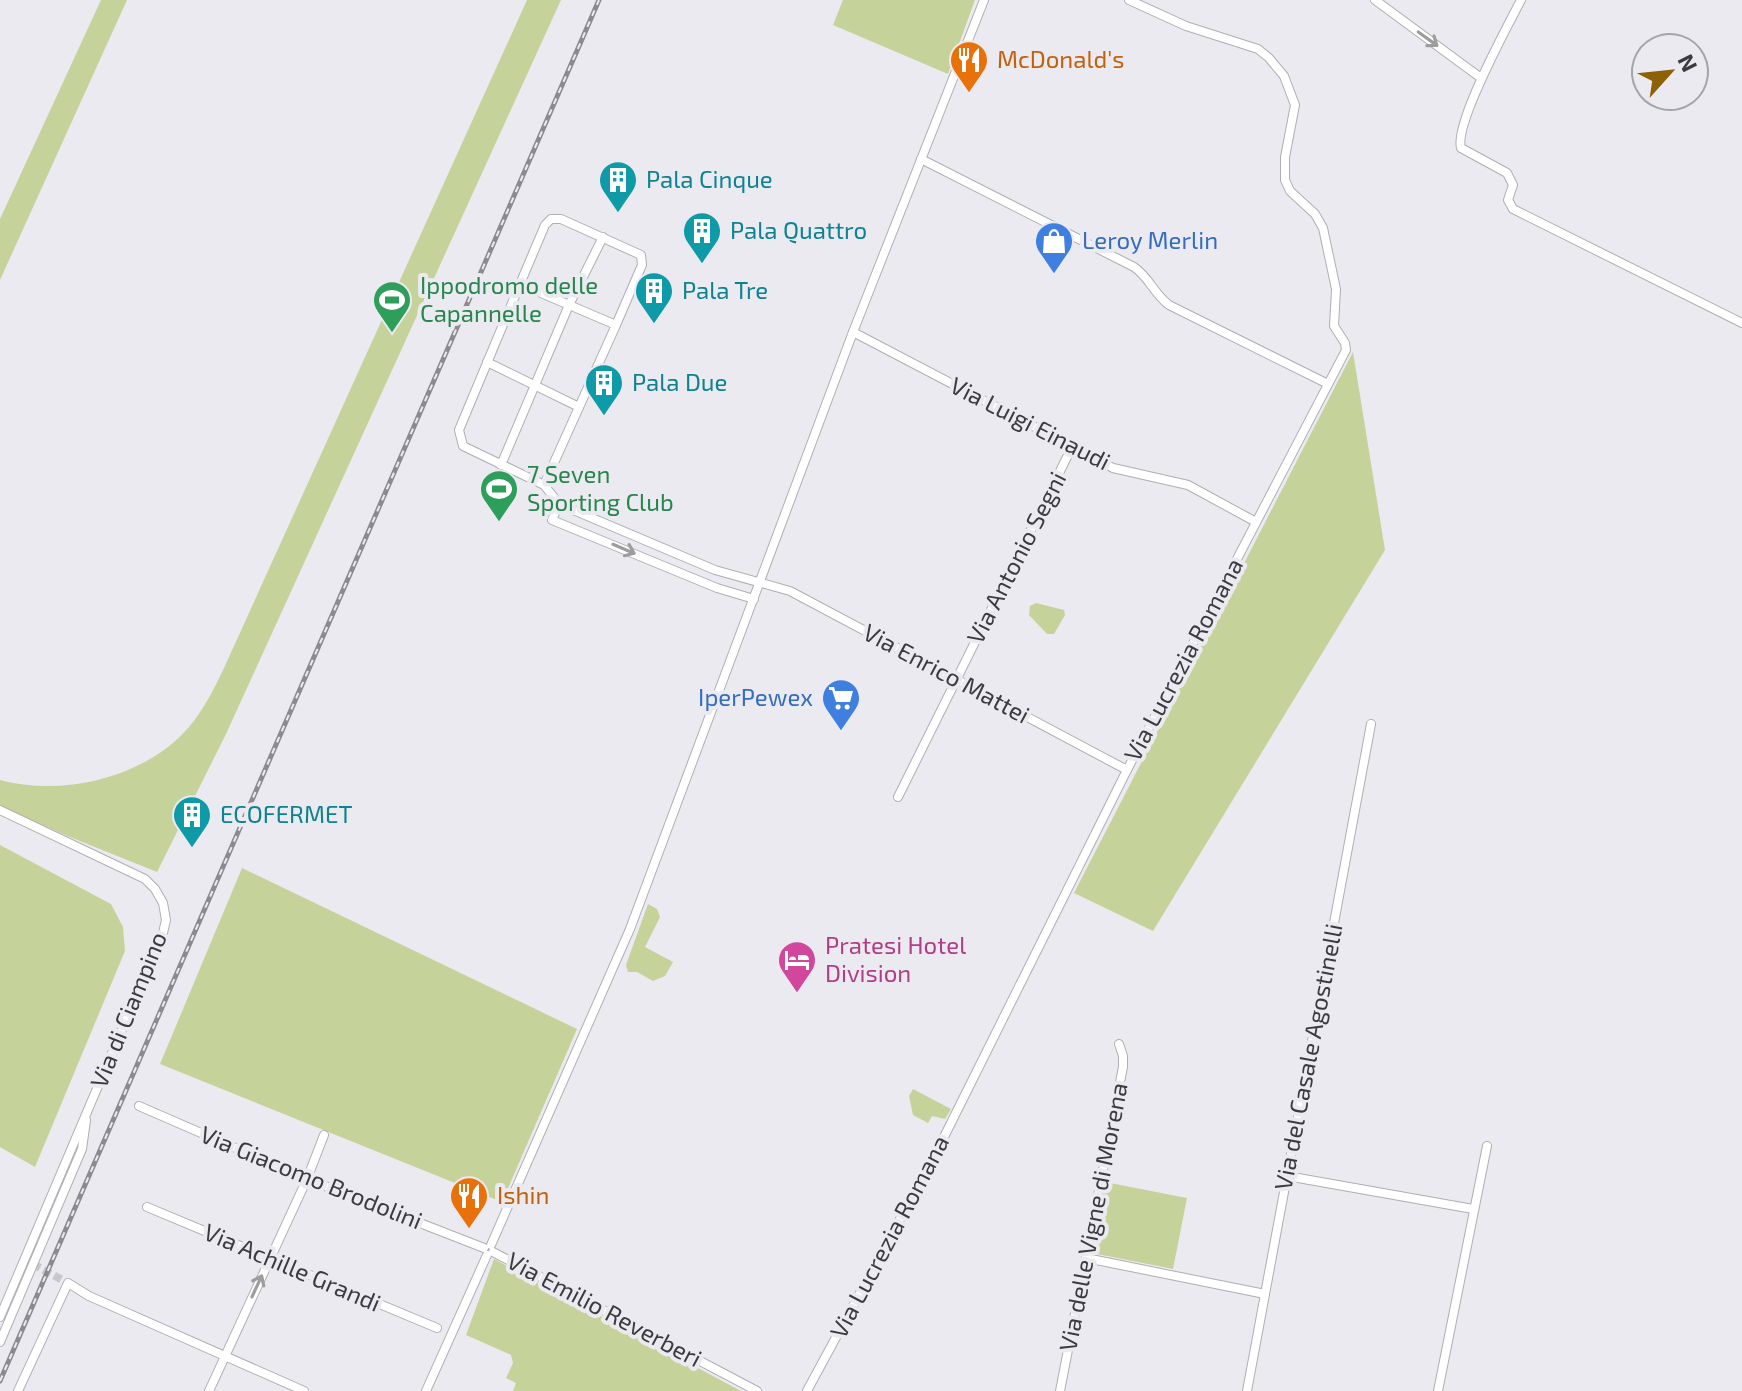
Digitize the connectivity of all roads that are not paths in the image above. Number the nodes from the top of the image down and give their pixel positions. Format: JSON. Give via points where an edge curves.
{"nodes":[{"id":1,"x":984,"y":0,"type":"edge"},
{"id":2,"x":1129,"y":0,"type":"edge"},
{"id":3,"x":1375,"y":0,"type":"edge"},
{"id":4,"x":1521,"y":0,"type":"edge"},
{"id":5,"x":1481,"y":78,"type":"junction"},
{"id":6,"x":921,"y":159,"type":"junction"},
{"id":7,"x":603,"y":237,"type":"junction"},
{"id":8,"x":520,"y":284,"type":"junction"},
{"id":9,"x":569,"y":305,"type":"junction"},
{"id":10,"x":1742,"y":323,"type":"edge"},
{"id":11,"x":616,"y":325,"type":"junction"},
{"id":12,"x":853,"y":332,"type":"junction"},
{"id":13,"x":487,"y":362,"type":"junction"},
{"id":14,"x":1328,"y":384,"type":"junction"},
{"id":15,"x":535,"y":385,"type":"junction"},
{"id":16,"x":579,"y":407,"type":"junction"},
{"id":17,"x":1072,"y":447,"type":"junction"},
{"id":18,"x":501,"y":465,"type":"junction"},
{"id":19,"x":544,"y":485,"type":"junction"},
{"id":20,"x":559,"y":504,"type":"junction"},
{"id":21,"x":1256,"y":522,"type":"junction"},
{"id":22,"x":762,"y":582,"type":"junction"},
{"id":23,"x":754,"y":599,"type":"junction"},
{"id":24,"x":955,"y":680,"type":"junction"},
{"id":25,"x":1371,"y":724,"type":"dead end"},
{"id":26,"x":1127,"y":770,"type":"junction"},
{"id":27,"x":898,"y":797,"type":"dead end"},
{"id":28,"x":0,"y":810,"type":"edge"},
{"id":29,"x":1119,"y":1044,"type":"dead end"},
{"id":30,"x":139,"y":1106,"type":"dead end"},
{"id":31,"x":86,"y":1115,"type":"junction"},
{"id":32,"x":324,"y":1135,"type":"dead end"},
{"id":33,"x":1487,"y":1146,"type":"dead end"},
{"id":34,"x":1287,"y":1176,"type":"junction"},
{"id":35,"x":307,"y":1179,"type":"junction"},
{"id":36,"x":147,"y":1207,"type":"dead end"},
{"id":37,"x":1473,"y":1209,"type":"junction"},
{"id":38,"x":489,"y":1250,"type":"junction"},
{"id":39,"x":1086,"y":1258,"type":"junction"},
{"id":40,"x":270,"y":1259,"type":"junction"},
{"id":41,"x":1265,"y":1294,"type":"junction"},
{"id":42,"x":0,"y":1317,"type":"edge"},
{"id":43,"x":437,"y":1328,"type":"dead end"},
{"id":44,"x":0,"y":1342,"type":"edge"},
{"id":45,"x":225,"y":1357,"type":"junction"},
{"id":46,"x":18,"y":1391,"type":"edge"},
{"id":47,"x":209,"y":1391,"type":"edge"},
{"id":48,"x":304,"y":1391,"type":"edge"},
{"id":49,"x":426,"y":1391,"type":"edge"},
{"id":50,"x":757,"y":1391,"type":"edge"},
{"id":51,"x":807,"y":1391,"type":"edge"},
{"id":52,"x":1060,"y":1391,"type":"edge"},
{"id":53,"x":1247,"y":1391,"type":"edge"},
{"id":54,"x":1438,"y":1391,"type":"edge"}],
"edges":[{"from":1,"to":6,"type":"street"},
{"from":2,"to":14,"type":"street","name":"Via Lucrezia Romana","via":[[1186,26],[1258,49],[1287,82],[1295,105],[1285,180],[1322,225],[1336,289],[1334,326],[1346,346]]},
{"from":3,"to":5,"type":"street","one_way":true},
{"from":4,"to":5,"type":"street"},
{"from":5,"to":10,"type":"street","via":[[1459,132],[1461,148],[1508,174],[1513,209]]},
{"from":6,"to":12,"type":"street"},
{"from":6,"to":14,"type":"street","via":[[1134,267],[1169,305]]},
{"from":7,"to":8,"type":"street","via":[[551,219]]},
{"from":7,"to":9,"type":"street"},
{"from":7,"to":11,"type":"street","via":[[636,251],[642,260]]},
{"from":8,"to":9,"type":"street"},
{"from":8,"to":13,"type":"street"},
{"from":9,"to":11,"type":"street"},
{"from":9,"to":15,"type":"street"},
{"from":11,"to":16,"type":"street"},
{"from":12,"to":17,"type":"street","name":"Via Luigi Einaudi"},
{"from":12,"to":22,"type":"street"},
{"from":13,"to":15,"type":"street"},
{"from":13,"to":18,"type":"street","via":[[458,437],[465,448]]},
{"from":14,"to":21,"type":"street","name":"Via Lucrezia Romana"},
{"from":15,"to":16,"type":"street"},
{"from":15,"to":18,"type":"street"},
{"from":16,"to":19,"type":"street"},
{"from":17,"to":21,"type":"street","name":"Via Luigi Einaudi","via":[[1121,471],[1194,488]]},
{"from":17,"to":24,"type":"street","name":"Via Antonio Segni"},
{"from":18,"to":19,"type":"street"},
{"from":19,"to":20,"type":"street"},
{"from":20,"to":22,"type":"street","name":"Via Enrico Mattei","via":[[715,570]]},
{"from":20,"to":23,"type":"street","one_way":true,"via":[[552,520]]},
{"from":21,"to":26,"type":"street","name":"Via Lucrezia Romana"},
{"from":22,"to":23,"type":"street"},
{"from":22,"to":24,"type":"street","name":"Via Enrico Mattei","via":[[790,591]]},
{"from":23,"to":38,"type":"street","via":[[630,929]]},
{"from":24,"to":26,"type":"street","name":"Via Enrico Mattei"},
{"from":24,"to":27,"type":"street","name":"Via Antonio Segni"},
{"from":25,"to":34,"type":"street","name":"Via del Casale Agostinelli"},
{"from":26,"to":51,"type":"street","name":"Via Lucrezia Romana","via":[[939,1147]]},
{"from":28,"to":31,"type":"street","name":"Via di Ciampino","via":[[140,875],[163,903],[163,933]]},
{"from":29,"to":39,"type":"street","name":"Via delle Vigne di Morena","via":[[1123,1067]]},
{"from":30,"to":35,"type":"street","name":"Via Giacomo Brodolini"},
{"from":31,"to":42,"type":"street"},
{"from":31,"to":44,"type":"street","via":[[82,1149]]},
{"from":32,"to":35,"type":"street"},
{"from":33,"to":37,"type":"street"},
{"from":34,"to":37,"type":"street"},
{"from":34,"to":41,"type":"street","name":"Via del Casale Agostinelli"},
{"from":35,"to":38,"type":"street","name":"Via Giacomo Brodolini"},
{"from":35,"to":40,"type":"street"},
{"from":36,"to":40,"type":"street","name":"Via Achille Grandi"},
{"from":37,"to":54,"type":"street"},
{"from":38,"to":49,"type":"street"},
{"from":38,"to":50,"type":"street","name":"Via Emilio Reverberi"},
{"from":39,"to":41,"type":"street"},
{"from":39,"to":52,"type":"street","name":"Via delle Vigne di Morena"},
{"from":40,"to":43,"type":"street","name":"Via Achille Grandi"},
{"from":45,"to":40,"type":"street","one_way":true},
{"from":41,"to":53,"type":"street","name":"Via del Casale Agostinelli"},
{"from":45,"to":46,"type":"street","via":[[68,1283]]},
{"from":45,"to":47,"type":"street"},
{"from":45,"to":48,"type":"street"}]}
